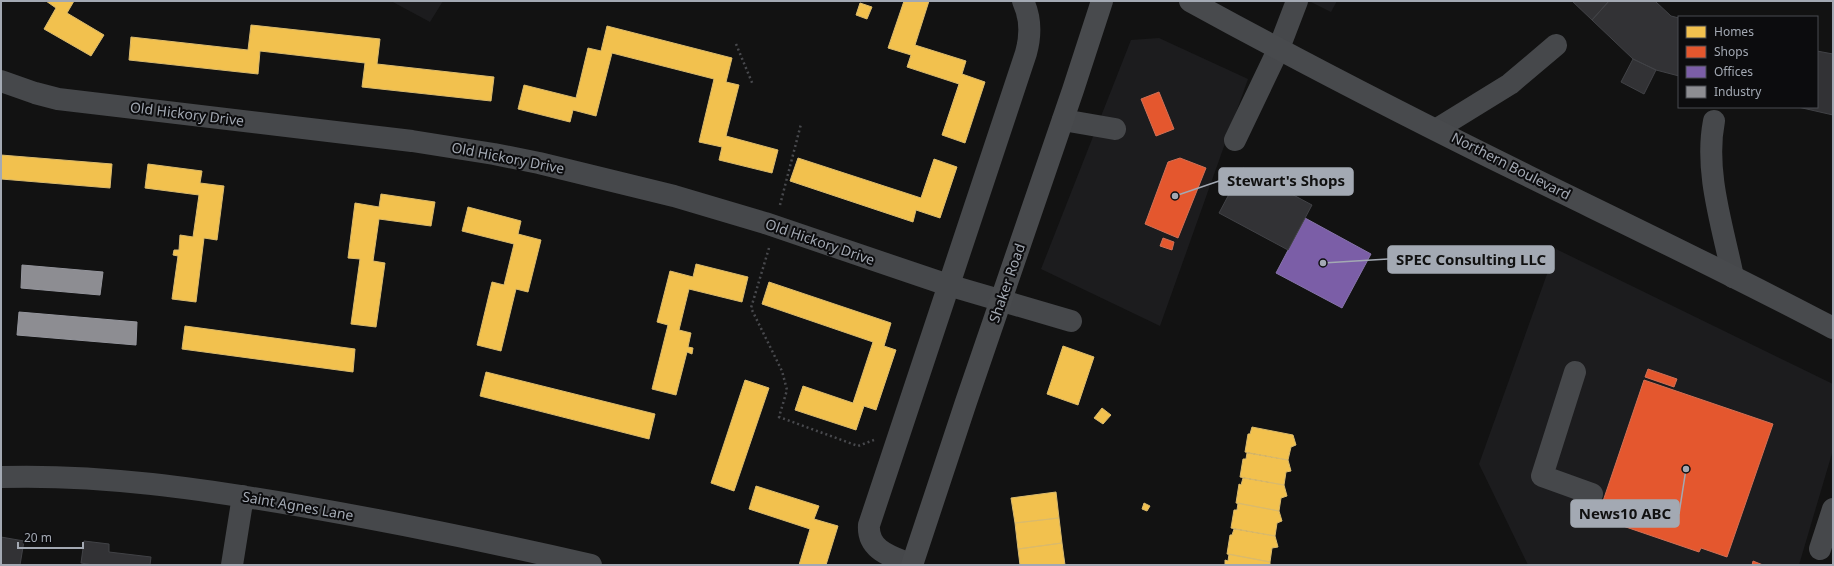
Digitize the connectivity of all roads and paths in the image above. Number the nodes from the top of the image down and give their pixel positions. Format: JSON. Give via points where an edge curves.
{"nodes":[{"id":1,"x":1023,"y":1,"type":"edge"},
{"id":2,"x":1102,"y":1,"type":"edge"},
{"id":3,"x":1190,"y":1,"type":"edge"},
{"id":4,"x":1297,"y":1,"type":"edge"},
{"id":5,"x":736,"y":44,"type":"dead end"},
{"id":6,"x":1556,"y":45,"type":"dead end"},
{"id":7,"x":1279,"y":48,"type":"junction"},
{"id":8,"x":1,"y":81,"type":"edge"},
{"id":9,"x":753,"y":85,"type":"dead end"},
{"id":10,"x":1063,"y":120,"type":"junction"},
{"id":11,"x":1714,"y":121,"type":"dead end"},
{"id":12,"x":801,"y":124,"type":"dead end"},
{"id":13,"x":1115,"y":129,"type":"dead end"},
{"id":14,"x":1437,"y":130,"type":"junction"},
{"id":15,"x":1235,"y":140,"type":"dead end"},
{"id":16,"x":775,"y":226,"type":"junction"},
{"id":17,"x":1733,"y":277,"type":"junction"},
{"id":18,"x":948,"y":285,"type":"junction"},
{"id":19,"x":1000,"y":301,"type":"junction"},
{"id":20,"x":1071,"y":321,"type":"dead end"},
{"id":21,"x":1833,"y":328,"type":"edge"},
{"id":22,"x":1575,"y":372,"type":"dead end"},
{"id":23,"x":879,"y":438,"type":"dead end"},
{"id":24,"x":1,"y":477,"type":"edge"},
{"id":25,"x":1592,"y":494,"type":"dead end"},
{"id":26,"x":243,"y":496,"type":"junction"},
{"id":27,"x":1833,"y":509,"type":"edge"},
{"id":28,"x":1820,"y":549,"type":"dead end"},
{"id":29,"x":232,"y":565,"type":"edge"},
{"id":30,"x":591,"y":565,"type":"edge"},
{"id":31,"x":912,"y":565,"type":"edge"}],
"edges":[{"from":1,"to":18,"type":"street","via":[[1029,19],[1028,44]]},
{"from":2,"to":10,"type":"main road","name":"Shaker Road"},
{"from":3,"to":7,"type":"main road","name":"Northern Boulevard"},
{"from":4,"to":7,"type":"street"},
{"from":5,"to":9,"type":"path"},
{"from":6,"to":14,"type":"street","via":[[1510,84]]},
{"from":7,"to":14,"type":"main road","name":"Northern Boulevard"},
{"from":7,"to":15,"type":"street"},
{"from":8,"to":16,"type":"street","name":"Old Hickory Drive","via":[[58,99],[405,140],[494,154],[674,196]]},
{"from":10,"to":13,"type":"street"},
{"from":10,"to":19,"type":"main road","name":"Shaker Road"},
{"from":11,"to":17,"type":"street","via":[[1711,144],[1714,183]]},
{"from":12,"to":16,"type":"path"},
{"from":14,"to":17,"type":"main road","name":"Northern Boulevard"},
{"from":16,"to":18,"type":"street","name":"Old Hickory Drive"},
{"from":16,"to":23,"type":"path","via":[[752,308],[782,371],[787,390],[779,417],[858,446]]},
{"from":17,"to":21,"type":"main road","name":"Northern Boulevard"},
{"from":18,"to":19,"type":"street","name":"Old Hickory Drive"},
{"from":18,"to":31,"type":"street","via":[[869,525],[870,538],[877,549]]},
{"from":19,"to":20,"type":"street","name":"Old Hickory Drive"},
{"from":19,"to":31,"type":"main road","name":"Shaker Road"},
{"from":22,"to":25,"type":"street","via":[[1542,476]]},
{"from":24,"to":26,"type":"street","name":"Saint Agnes Lane","via":[[56,476],[103,479]]},
{"from":26,"to":29,"type":"street"},
{"from":26,"to":30,"type":"street","name":"Saint Agnes Lane","via":[[435,531]]},
{"from":27,"to":28,"type":"street"}]}
